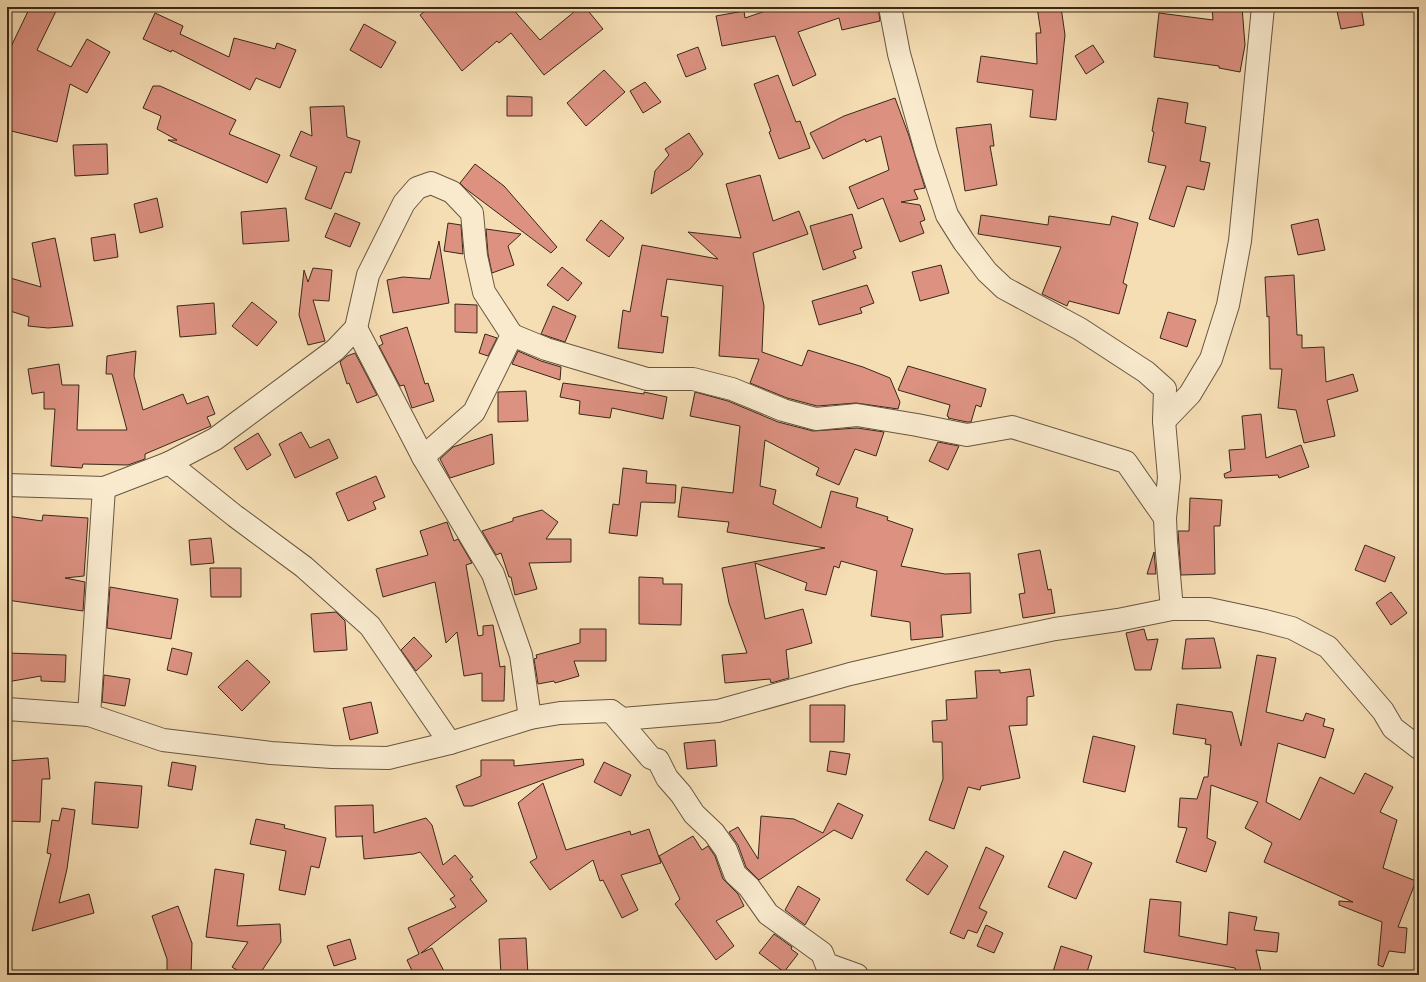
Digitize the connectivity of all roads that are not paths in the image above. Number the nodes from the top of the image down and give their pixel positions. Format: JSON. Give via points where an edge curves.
{"nodes":[{"id":1,"x":890,"y":7,"type":"edge"},
{"id":2,"x":1263,"y":7,"type":"edge"},
{"id":3,"x":356,"y":328,"type":"junction"},
{"id":4,"x":512,"y":335,"type":"junction"},
{"id":5,"x":1164,"y":421,"type":"junction"},
{"id":6,"x":423,"y":457,"type":"junction"},
{"id":7,"x":169,"y":463,"type":"junction"},
{"id":8,"x":7,"y":485,"type":"edge"},
{"id":9,"x":104,"y":488,"type":"junction"},
{"id":10,"x":1165,"y":518,"type":"junction"},
{"id":11,"x":1172,"y":609,"type":"junction"},
{"id":12,"x":7,"y":709,"type":"edge"},
{"id":13,"x":611,"y":711,"type":"junction"},
{"id":14,"x":89,"y":715,"type":"junction"},
{"id":15,"x":530,"y":718,"type":"junction"},
{"id":16,"x":450,"y":743,"type":"junction"},
{"id":17,"x":1419,"y":748,"type":"edge"},
{"id":18,"x":857,"y":975,"type":"edge"}],
"edges":[{"from":1,"to":5,"type":"street","via":[[899,54],[926,151],[947,215],[964,242],[986,272],[1004,288],[1080,329],[1146,372],[1165,390]]},
{"from":2,"to":5,"type":"street","via":[[1240,241],[1228,305],[1211,358],[1190,394]]},
{"from":3,"to":4,"type":"street","via":[[368,276],[404,203],[417,188],[431,184],[452,192],[472,213],[476,256],[484,292]]},
{"from":3,"to":6,"type":"street"},
{"from":3,"to":7,"type":"street","via":[[336,350],[215,439]]},
{"from":4,"to":6,"type":"street","via":[[474,412]]},
{"from":4,"to":10,"type":"street","via":[[546,349],[646,379],[693,379],[732,388],[783,410],[816,419],[856,415],[967,435],[1012,427],[1126,462]]},
{"from":5,"to":10,"type":"street","via":[[1169,477]]},
{"from":6,"to":15,"type":"street","via":[[493,574],[521,655]]},
{"from":7,"to":9,"type":"street"},
{"from":7,"to":16,"type":"street","via":[[304,567],[370,626]]},
{"from":8,"to":9,"type":"street"},
{"from":9,"to":14,"type":"street"},
{"from":10,"to":11,"type":"street"},
{"from":11,"to":13,"type":"street","via":[[946,652],[850,674],[718,711],[622,719]]},
{"from":11,"to":17,"type":"street","via":[[1209,609],[1266,621],[1292,628],[1328,647],[1383,711],[1393,728]]},
{"from":12,"to":14,"type":"street"},
{"from":13,"to":15,"type":"street","via":[[560,713]]},
{"from":13,"to":18,"type":"street","via":[[651,758],[658,760],[666,778],[681,794],[694,814],[714,833],[726,850],[735,874],[749,887],[768,914],[822,953],[827,966]]},
{"from":14,"to":16,"type":"street","via":[[163,740],[278,753],[388,758]]},
{"from":15,"to":16,"type":"street"}]}
